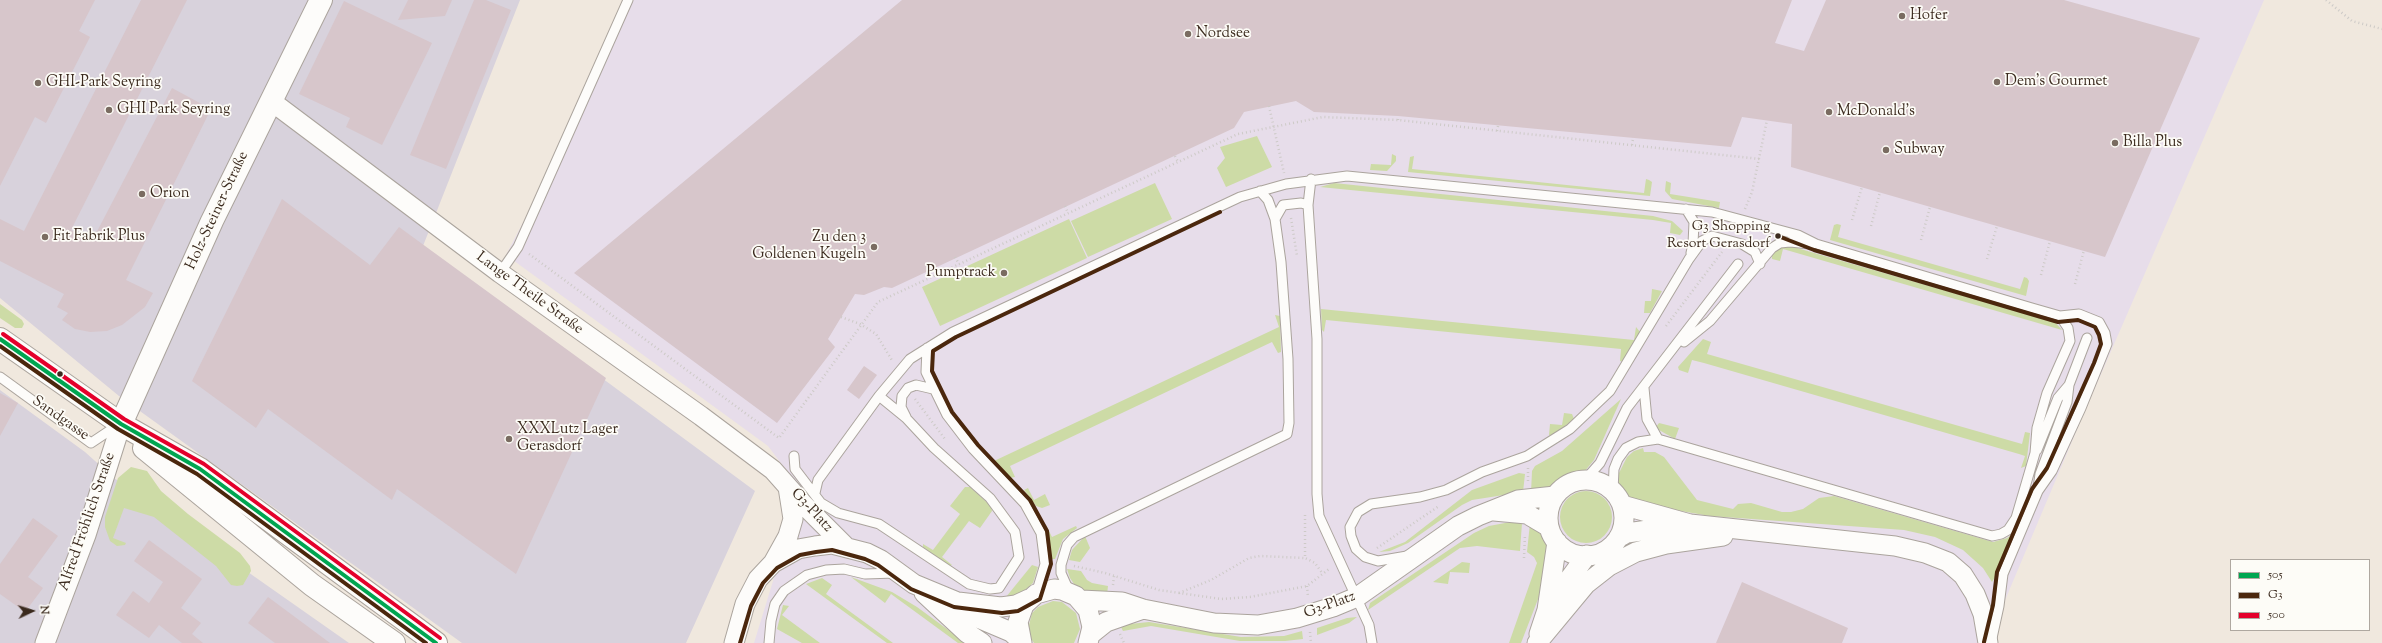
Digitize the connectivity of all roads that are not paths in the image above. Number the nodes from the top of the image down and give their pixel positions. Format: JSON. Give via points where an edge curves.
{"nodes":[{"id":1,"x":321,"y":0,"type":"edge"},
{"id":2,"x":628,"y":0,"type":"edge"},
{"id":3,"x":271,"y":101,"type":"junction"},
{"id":4,"x":1311,"y":179,"type":"junction"},
{"id":5,"x":1260,"y":191,"type":"junction"},
{"id":6,"x":1308,"y":205,"type":"junction"},
{"id":7,"x":1686,"y":209,"type":"junction"},
{"id":8,"x":1274,"y":219,"type":"junction"},
{"id":9,"x":1816,"y":244,"type":"junction"},
{"id":10,"x":1689,"y":259,"type":"junction"},
{"id":11,"x":1738,"y":264,"type":"dead end"},
{"id":12,"x":1760,"y":264,"type":"junction"},
{"id":13,"x":500,"y":273,"type":"junction"},
{"id":14,"x":2060,"y":316,"type":"junction"},
{"id":15,"x":2087,"y":338,"type":"dead end"},
{"id":16,"x":0,"y":339,"type":"edge"},
{"id":17,"x":927,"y":348,"type":"junction"},
{"id":18,"x":1675,"y":349,"type":"junction"},
{"id":19,"x":0,"y":377,"type":"edge"},
{"id":20,"x":2069,"y":385,"type":"junction"},
{"id":21,"x":1644,"y":388,"type":"junction"},
{"id":22,"x":933,"y":389,"type":"junction"},
{"id":23,"x":879,"y":396,"type":"junction"},
{"id":24,"x":906,"y":418,"type":"junction"},
{"id":25,"x":121,"y":424,"type":"junction"},
{"id":26,"x":1658,"y":439,"type":"junction"},
{"id":27,"x":2035,"y":453,"type":"junction"},
{"id":28,"x":794,"y":456,"type":"dead end"},
{"id":29,"x":1586,"y":480,"type":"junction"},
{"id":30,"x":788,"y":486,"type":"junction"},
{"id":31,"x":2038,"y":491,"type":"junction"},
{"id":32,"x":815,"y":493,"type":"junction"},
{"id":33,"x":1555,"y":496,"type":"junction"},
{"id":34,"x":1617,"y":498,"type":"junction"},
{"id":35,"x":1494,"y":511,"type":"junction"},
{"id":36,"x":1690,"y":524,"type":"junction"},
{"id":37,"x":1754,"y":531,"type":"junction"},
{"id":38,"x":1553,"y":534,"type":"junction"},
{"id":39,"x":1618,"y":538,"type":"junction"},
{"id":40,"x":845,"y":546,"type":"junction"},
{"id":41,"x":1417,"y":555,"type":"junction"},
{"id":42,"x":1587,"y":555,"type":"junction"},
{"id":43,"x":773,"y":563,"type":"junction"},
{"id":44,"x":907,"y":578,"type":"junction"},
{"id":45,"x":1075,"y":596,"type":"junction"},
{"id":46,"x":1033,"y":597,"type":"junction"},
{"id":47,"x":1356,"y":597,"type":"junction"},
{"id":48,"x":955,"y":601,"type":"junction"},
{"id":49,"x":1143,"y":609,"type":"junction"},
{"id":50,"x":1547,"y":610,"type":"junction"},
{"id":51,"x":1090,"y":638,"type":"edge"},
{"id":52,"x":770,"y":641,"type":"edge"},
{"id":53,"x":1021,"y":642,"type":"edge"},
{"id":54,"x":45,"y":643,"type":"edge"},
{"id":55,"x":394,"y":643,"type":"edge"},
{"id":56,"x":436,"y":643,"type":"edge"},
{"id":57,"x":734,"y":643,"type":"edge"},
{"id":58,"x":982,"y":643,"type":"edge"},
{"id":59,"x":1372,"y":643,"type":"edge"},
{"id":60,"x":1536,"y":643,"type":"edge"},
{"id":61,"x":1989,"y":643,"type":"edge"}],
"edges":[{"from":1,"to":3,"type":"main road","name":"Holz-Steiner-Straße"},
{"from":2,"to":13,"type":"lane","via":[[518,247]]},
{"from":3,"to":13,"type":"street","name":"Lange Theile Straße"},
{"from":3,"to":25,"type":"main road","name":"Holz-Steiner-Straße","via":[[212,221]]},
{"from":4,"to":5,"type":"lane"},
{"from":4,"to":6,"type":"lane"},
{"from":4,"to":7,"type":"lane","via":[[1347,176]]},
{"from":5,"to":8,"type":"lane","via":[[1268,200]]},
{"from":5,"to":17,"type":"lane","via":[[1240,197],[1184,223],[954,332]]},
{"from":6,"to":8,"type":"lane","via":[[1282,205]]},
{"from":6,"to":47,"type":"lane","via":[[1317,339],[1319,516]]},
{"from":7,"to":9,"type":"lane","via":[[1712,212],[1780,230]]},
{"from":7,"to":10,"type":"lane","via":[[1694,222]]},
{"from":8,"to":45,"type":"lane","via":[[1281,262],[1288,359],[1287,434],[1074,537],[1067,545],[1061,565],[1065,584]]},
{"from":9,"to":12,"type":"lane","via":[[1780,243],[1772,248]]},
{"from":9,"to":14,"type":"lane"},
{"from":10,"to":12,"type":"lane","via":[[1702,241],[1712,236],[1742,244],[1755,252]]},
{"from":10,"to":41,"type":"lane","via":[[1610,391],[1570,429],[1527,456],[1482,472],[1446,490],[1420,497],[1371,504],[1364,507],[1353,519],[1350,527],[1352,543],[1365,557],[1378,561]]},
{"from":11,"to":18,"type":"lane"},
{"from":12,"to":18,"type":"lane","via":[[1710,321]]},
{"from":13,"to":30,"type":"street","name":"Lange Theile Straße","via":[[702,416],[774,470]]},
{"from":14,"to":27,"type":"lane","via":[[2068,328],[2070,341],[2048,393],[2037,428]]},
{"from":14,"to":31,"type":"lane","via":[[2079,314],[2099,322],[2107,344],[2052,471]]},
{"from":15,"to":20,"type":"lane"},
{"from":16,"to":25,"type":"main road"},
{"from":17,"to":22,"type":"lane","via":[[926,372]]},
{"from":17,"to":23,"type":"lane","via":[[910,359]]},
{"from":18,"to":21,"type":"lane"},
{"from":19,"to":25,"type":"lane","name":"Sandgasse","via":[[91,442]]},
{"from":20,"to":27,"type":"lane","via":[[2058,398]]},
{"from":20,"to":31,"type":"lane","via":[[2067,402],[2040,474]]},
{"from":21,"to":26,"type":"lane","via":[[1648,419]]},
{"from":21,"to":29,"type":"lane","via":[[1627,408],[1600,462]]},
{"from":22,"to":24,"type":"lane","via":[[916,385],[908,388],[902,396],[901,407]]},
{"from":22,"to":46,"type":"lane","via":[[947,415],[973,449],[1025,504],[1036,521],[1041,533],[1045,564]]},
{"from":23,"to":24,"type":"lane"},
{"from":23,"to":32,"type":"lane","via":[[818,480]]},
{"from":24,"to":32,"type":"lane","via":[[934,448],[990,498],[1015,532],[1019,557],[999,588],[979,587],[954,576],[879,524],[838,513],[821,503]]},
{"from":25,"to":54,"type":"street","name":"Alfred Fröhlich Straße","via":[[86,535]]},
{"from":25,"to":55,"type":"main road","via":[[148,453],[232,517],[312,585]]},
{"from":25,"to":56,"type":"main road","via":[[200,470]]},
{"from":26,"to":27,"type":"lane","via":[[1992,536],[2008,530],[2016,518]]},
{"from":26,"to":34,"type":"lane","via":[[1638,442],[1626,448],[1618,459],[1614,469]]},
{"from":28,"to":32,"type":"lane","via":[[795,469]]},
{"from":29,"to":33,"type":"street","via":[[1566,486]]},
{"from":29,"to":34,"type":"street","via":[[1603,484]]},
{"from":30,"to":40,"type":"street","name":"G3-Platz"},
{"from":30,"to":43,"type":"street","name":"G3-Platz","via":[[793,519],[788,536]]},
{"from":31,"to":61,"type":"lane","via":[[2003,574],[1999,606]]},
{"from":33,"to":35,"type":"street","name":"G3-Platz","via":[[1518,500]]},
{"from":33,"to":38,"type":"street","via":[[1550,506]]},
{"from":34,"to":36,"type":"street"},
{"from":34,"to":39,"type":"street","via":[[1624,522]]},
{"from":35,"to":38,"type":"street","name":"G3-Platz","via":[[1527,514]]},
{"from":35,"to":41,"type":"street","name":"G3-Platz","via":[[1458,526]]},
{"from":36,"to":37,"type":"street"},
{"from":36,"to":39,"type":"street","via":[[1627,533]]},
{"from":37,"to":60,"type":"street","via":[[1666,544],[1636,552],[1609,566],[1586,584]]},
{"from":37,"to":61,"type":"street","via":[[1895,546],[1948,562],[1963,575],[1974,594],[1983,614]]},
{"from":38,"to":42,"type":"street","via":[[1574,553]]},
{"from":38,"to":50,"type":"street"},
{"from":39,"to":42,"type":"street","via":[[1604,550]]},
{"from":40,"to":43,"type":"street","name":"G3-Platz","via":[[832,544],[798,549]]},
{"from":40,"to":44,"type":"street","name":"G3-Platz","via":[[866,553]]},
{"from":41,"to":47,"type":"street","name":"G3-Platz","via":[[1386,579]]},
{"from":42,"to":50,"type":"street"},
{"from":43,"to":57,"type":"street","via":[[758,579],[745,604]]},
{"from":44,"to":48,"type":"street","name":"G3-Platz"},
{"from":44,"to":52,"type":"lane","via":[[844,570],[826,570],[807,575],[784,591],[775,604]]},
{"from":44,"to":58,"type":"street","via":[[967,633]]},
{"from":45,"to":46,"type":"street","name":"G3-Platz","via":[[1054,589]]},
{"from":45,"to":49,"type":"street","name":"G3-Platz","via":[[1122,602]]},
{"from":45,"to":51,"type":"street","via":[[1088,610],[1092,620]]},
{"from":46,"to":48,"type":"street","name":"G3-Platz","via":[[1016,605],[1001,606]]},
{"from":46,"to":53,"type":"street","name":"G3-Platz","via":[[1021,611],[1018,622]]},
{"from":47,"to":49,"type":"street","name":"G3-Platz","via":[[1309,615],[1258,624],[1214,623]]},
{"from":47,"to":59,"type":"lane","via":[[1369,625]]},
{"from":48,"to":53,"type":"street","name":"G3-Platz","via":[[978,618],[1011,632]]},
{"from":49,"to":51,"type":"street","via":[[1106,622]]},
{"from":50,"to":60,"type":"street"}]}
